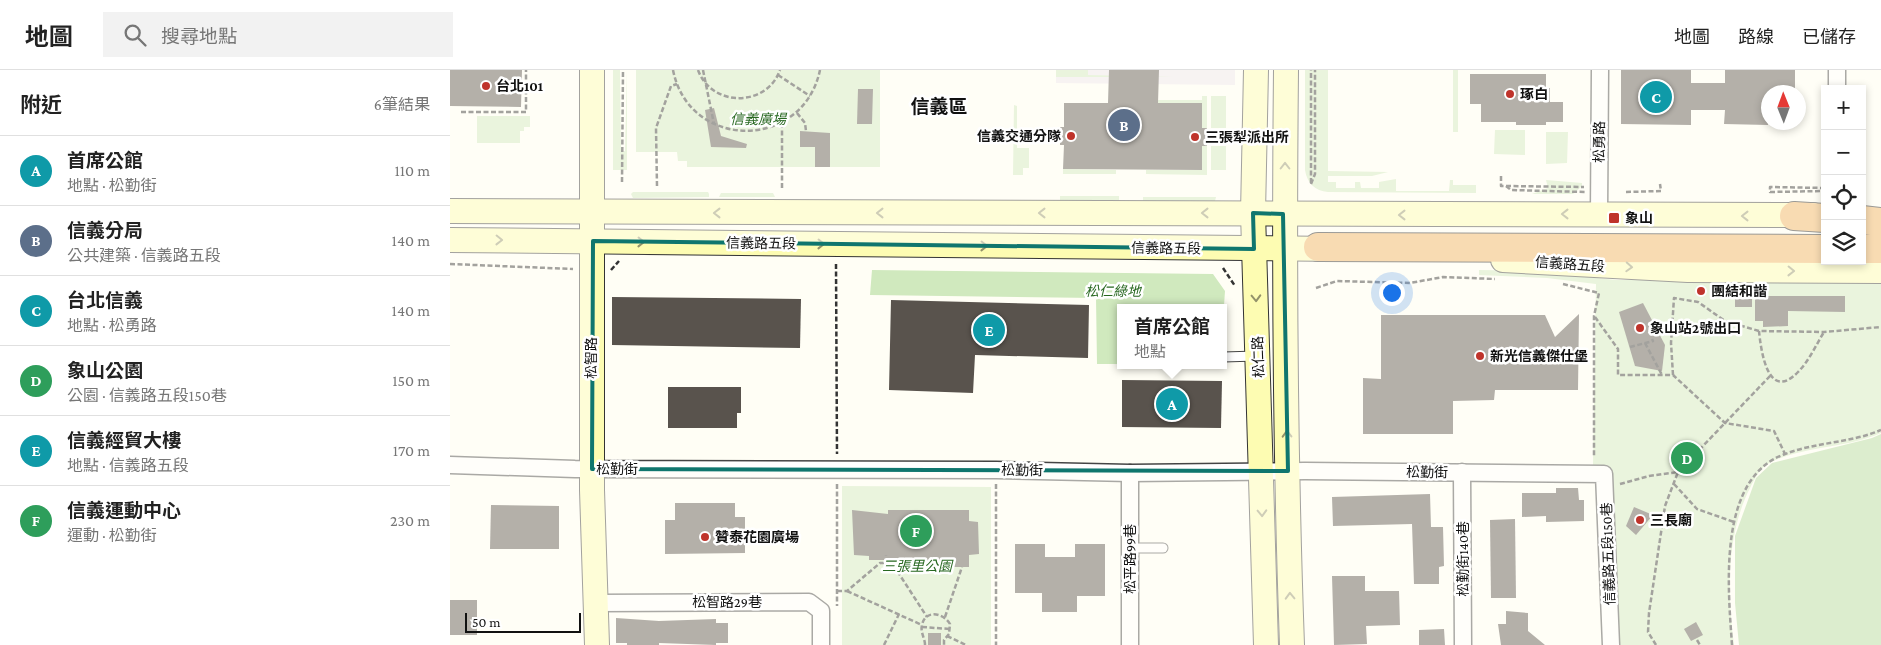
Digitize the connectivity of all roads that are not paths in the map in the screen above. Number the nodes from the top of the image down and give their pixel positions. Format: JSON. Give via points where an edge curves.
{"nodes":[{"id":1,"x":592,"y":70,"type":"edge"},
{"id":2,"x":1256,"y":70,"type":"edge"},
{"id":3,"x":1286,"y":70,"type":"edge"},
{"id":4,"x":1600,"y":70,"type":"edge"},
{"id":5,"x":1837,"y":70,"type":"edge"},
{"id":6,"x":1836,"y":85,"type":"edge"},
{"id":7,"x":1595,"y":203,"type":"junction"},
{"id":8,"x":450,"y":211,"type":"edge"},
{"id":9,"x":593,"y":212,"type":"junction"},
{"id":10,"x":1253,"y":213,"type":"junction"},
{"id":11,"x":1284,"y":214,"type":"junction"},
{"id":12,"x":1866,"y":214,"type":"edge"},
{"id":13,"x":1881,"y":214,"type":"edge"},
{"id":14,"x":1794,"y":216,"type":"joint"},
{"id":15,"x":1821,"y":216,"type":"edge"},
{"id":16,"x":1866,"y":220,"type":"edge"},
{"id":17,"x":1881,"y":222,"type":"edge"},
{"id":18,"x":450,"y":240,"type":"edge"},
{"id":19,"x":593,"y":241,"type":"junction"},
{"id":20,"x":1318,"y":247,"type":"junction"},
{"id":21,"x":1821,"y":249,"type":"edge"},
{"id":22,"x":1866,"y":249,"type":"edge"},
{"id":23,"x":1881,"y":249,"type":"edge"},
{"id":24,"x":1254,"y":250,"type":"junction"},
{"id":25,"x":1284,"y":250,"type":"junction"},
{"id":26,"x":1881,"y":272,"type":"edge"},
{"id":27,"x":1258,"y":356,"type":"junction"},
{"id":28,"x":1227,"y":357,"type":"edge"},
{"id":29,"x":450,"y":465,"type":"edge"},
{"id":30,"x":592,"y":469,"type":"junction"},
{"id":31,"x":1261,"y":471,"type":"junction"},
{"id":32,"x":1288,"y":471,"type":"junction"},
{"id":33,"x":1462,"y":472,"type":"junction"},
{"id":34,"x":1130,"y":473,"type":"junction"},
{"id":35,"x":1594,"y":474,"type":"joint"},
{"id":36,"x":1130,"y":548,"type":"junction"},
{"id":37,"x":1162,"y":548,"type":"dead end"},
{"id":38,"x":596,"y":603,"type":"junction"},
{"id":39,"x":597,"y":645,"type":"edge"},
{"id":40,"x":820,"y":645,"type":"edge"},
{"id":41,"x":1130,"y":645,"type":"edge"},
{"id":42,"x":1266,"y":645,"type":"edge"},
{"id":43,"x":1292,"y":645,"type":"edge"},
{"id":44,"x":1464,"y":645,"type":"edge"},
{"id":45,"x":1612,"y":645,"type":"edge"}],
"edges":[{"from":1,"to":9,"type":"main road","name":"松智路"},
{"from":2,"to":10,"type":"main road","name":"松仁路"},
{"from":11,"to":3,"type":"main road","name":"松仁路","one_way":true},
{"from":4,"to":7,"type":"street","name":"松勇路"},
{"from":5,"to":6,"type":"street"},
{"from":7,"to":11,"type":"main road","one_way":true},
{"from":14,"to":7,"type":"main road","one_way":true},
{"from":8,"to":9,"type":"main road"},
{"from":10,"to":9,"type":"main road","one_way":true},
{"from":9,"to":19,"type":"main road","name":"松智路"},
{"from":10,"to":11,"type":"main road"},
{"from":10,"to":24,"type":"main road","name":"松仁路"},
{"from":11,"to":25,"type":"main road","name":"松仁路"},
{"from":12,"to":13,"type":"main road"},
{"from":14,"to":15,"type":"highway"},
{"from":16,"to":17,"type":"highway"},
{"from":18,"to":19,"type":"main road","name":"信義路五段","one_way":true},
{"from":19,"to":24,"type":"main road","name":"信義路五段","one_way":true},
{"from":19,"to":30,"type":"main road","name":"松智路"},
{"from":20,"to":21,"type":"highway"},
{"from":20,"to":25,"type":"main road","name":"信義路五段"},
{"from":20,"to":26,"type":"main road","name":"信義路五段","one_way":true,"via":[[1670,269]]},
{"from":22,"to":23,"type":"highway"},
{"from":24,"to":25,"type":"main road","name":"信義路五段"},
{"from":24,"to":27,"type":"main road","name":"松仁路","one_way":true},
{"from":32,"to":25,"type":"main road","name":"松仁路","one_way":true},
{"from":27,"to":28,"type":"lane"},
{"from":27,"to":31,"type":"main road","name":"松仁路"},
{"from":29,"to":30,"type":"street","name":"松勤街"},
{"from":30,"to":34,"type":"street","name":"松勤街"},
{"from":30,"to":38,"type":"main road","name":"松智路"},
{"from":31,"to":32,"type":"street","name":"松勤街"},
{"from":31,"to":34,"type":"street","name":"松勤街"},
{"from":31,"to":42,"type":"main road","name":"松仁路","one_way":true},
{"from":32,"to":33,"type":"street","name":"松勤街"},
{"from":43,"to":32,"type":"main road","name":"松仁路","one_way":true},
{"from":33,"to":35,"type":"street","name":"松勤街"},
{"from":33,"to":44,"type":"street","name":"松勤街140巷"},
{"from":34,"to":36,"type":"street","name":"松平路99巷"},
{"from":35,"to":45,"type":"street","name":"信義路五段150巷","via":[[1604,474]]},
{"from":36,"to":37,"type":"lane"},
{"from":36,"to":41,"type":"street","name":"松平路99巷"},
{"from":38,"to":39,"type":"main road","name":"松智路"},
{"from":38,"to":40,"type":"street","name":"松智路29巷","via":[[809,602],[821,611]]}]}
